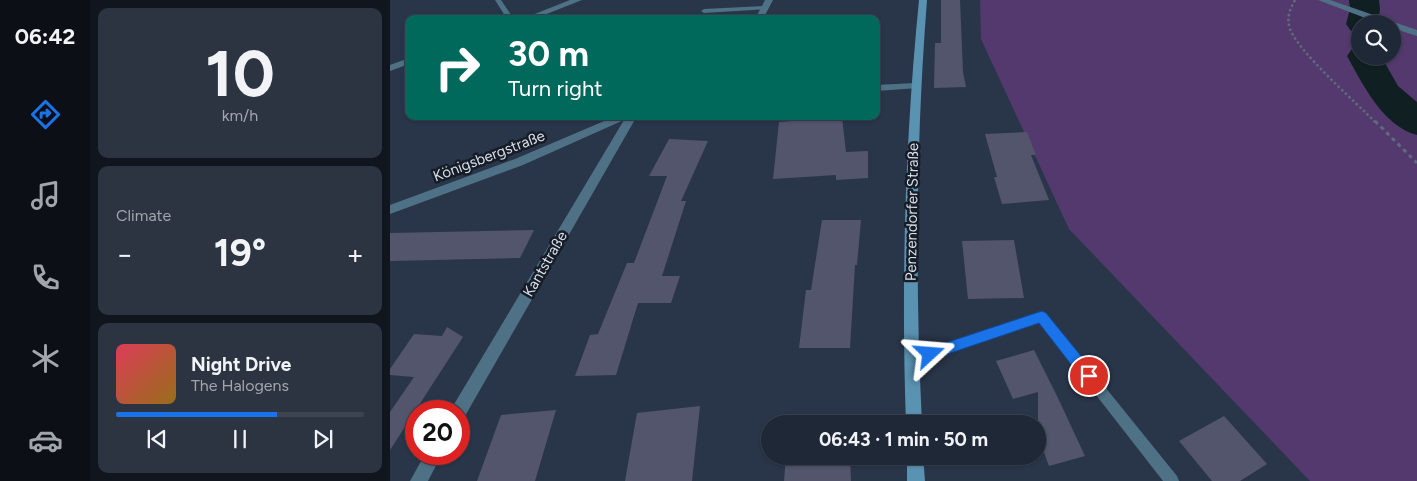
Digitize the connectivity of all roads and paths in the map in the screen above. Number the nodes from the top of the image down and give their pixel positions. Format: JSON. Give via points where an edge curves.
{"nodes":[{"id":1,"x":498,"y":0,"type":"edge"},
{"id":2,"x":578,"y":0,"type":"edge"},
{"id":3,"x":923,"y":0,"type":"edge"},
{"id":4,"x":1295,"y":0,"type":"edge"},
{"id":5,"x":1322,"y":0,"type":"edge"},
{"id":6,"x":767,"y":4,"type":"edge"},
{"id":7,"x":704,"y":11,"type":"dead end"},
{"id":8,"x":508,"y":15,"type":"edge"},
{"id":9,"x":537,"y":15,"type":"edge"},
{"id":10,"x":1365,"y":15,"type":"edge"},
{"id":11,"x":1401,"y":27,"type":"edge"},
{"id":12,"x":1417,"y":33,"type":"edge"},
{"id":13,"x":405,"y":62,"type":"edge"},
{"id":14,"x":390,"y":68,"type":"edge"},
{"id":15,"x":915,"y":86,"type":"junction"},
{"id":16,"x":880,"y":88,"type":"edge"},
{"id":17,"x":616,"y":120,"type":"edge"},
{"id":18,"x":630,"y":120,"type":"edge"},
{"id":19,"x":1417,"y":163,"type":"edge"},
{"id":20,"x":390,"y":210,"type":"edge"},
{"id":21,"x":911,"y":360,"type":"junction"},
{"id":22,"x":464,"y":400,"type":"edge"},
{"id":23,"x":914,"y":415,"type":"edge"},
{"id":24,"x":428,"y":465,"type":"edge"},
{"id":25,"x":915,"y":465,"type":"edge"},
{"id":26,"x":419,"y":481,"type":"edge"},
{"id":27,"x":916,"y":481,"type":"edge"},
{"id":28,"x":1172,"y":481,"type":"edge"}],
"edges":[{"from":1,"to":8,"type":"lane"},
{"from":2,"to":9,"type":"street"},
{"from":3,"to":15,"type":"main road","name":"Penzendorfer Straße"},
{"from":4,"to":19,"type":"path","via":[[1287,25],[1292,36]]},
{"from":5,"to":10,"type":"street"},
{"from":6,"to":7,"type":"lane"},
{"from":11,"to":12,"type":"street"},
{"from":13,"to":14,"type":"street"},
{"from":15,"to":16,"type":"street"},
{"from":15,"to":21,"type":"main road","name":"Penzendorfer Straße","via":[[910,208]]},
{"from":17,"to":20,"type":"street","name":"Königsbergstraße","via":[[519,162]]},
{"from":18,"to":22,"type":"street","name":"Kantstraße"},
{"from":21,"to":23,"type":"main road","name":"Penzendorfer Straße"},
{"from":21,"to":28,"type":"lane","via":[[1042,317]]},
{"from":24,"to":26,"type":"street"},
{"from":25,"to":27,"type":"main road"}]}
